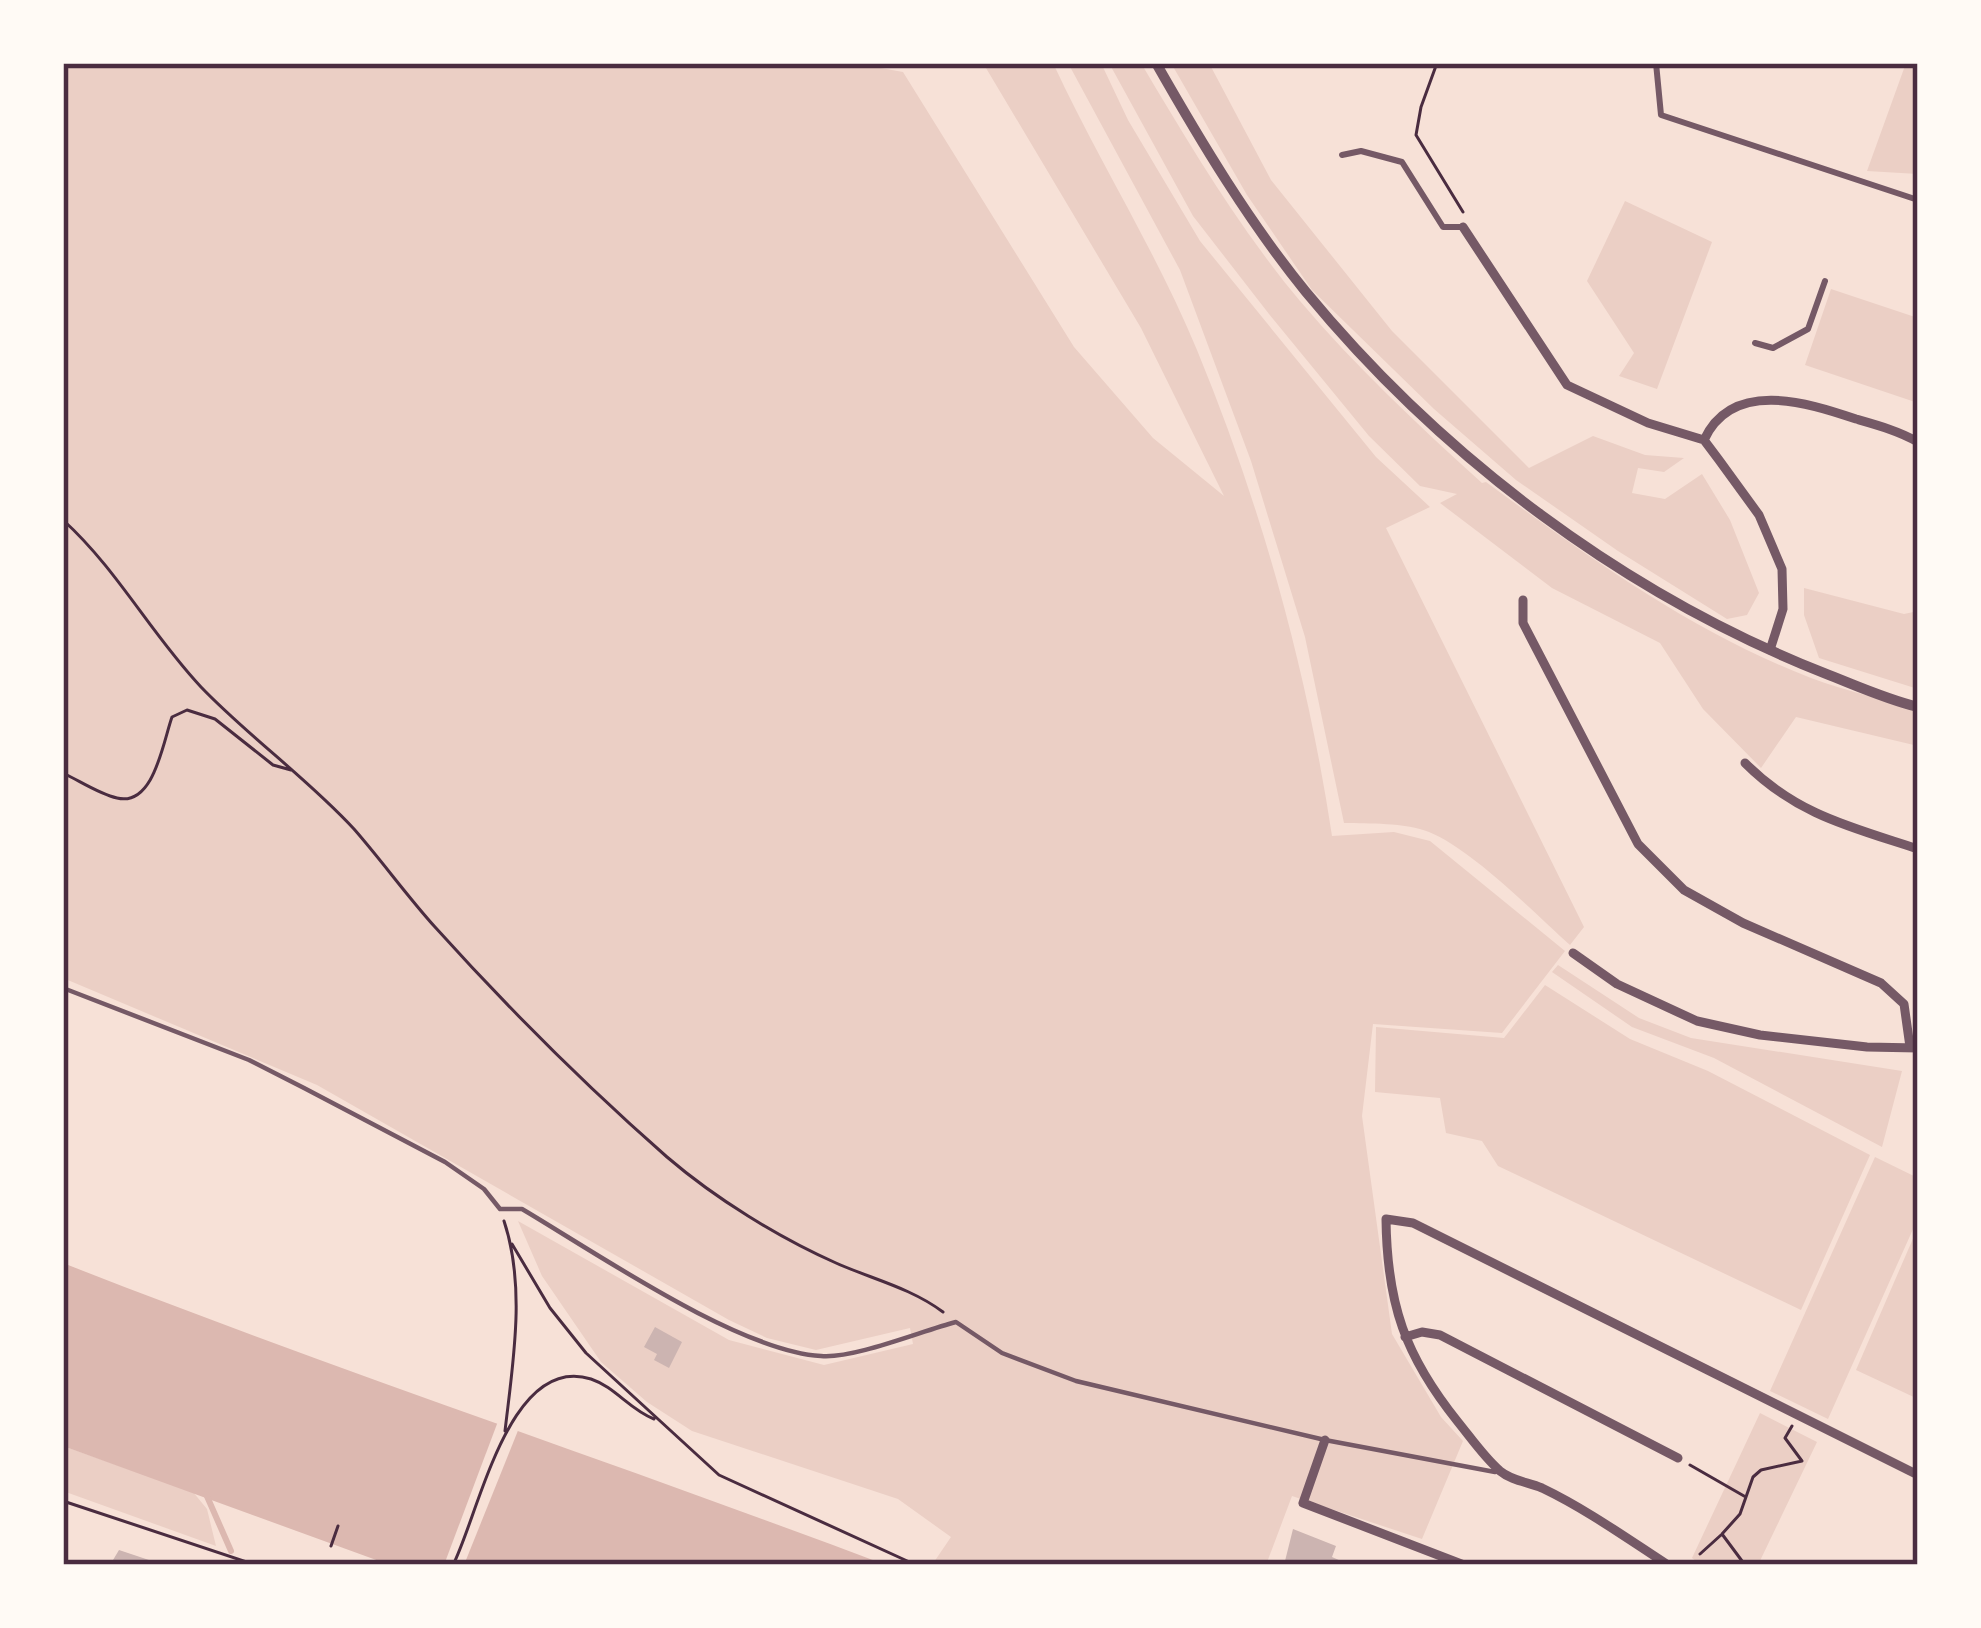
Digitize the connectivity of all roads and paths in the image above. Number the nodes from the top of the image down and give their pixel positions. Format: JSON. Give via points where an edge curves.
{"nodes":[{"id":1,"x":1156,"y":63,"type":"edge"},
{"id":2,"x":1437,"y":63,"type":"edge"},
{"id":3,"x":1656,"y":63,"type":"edge"},
{"id":4,"x":1342,"y":154,"type":"dead end"},
{"id":5,"x":1918,"y":200,"type":"edge"},
{"id":6,"x":1463,"y":227,"type":"junction"},
{"id":7,"x":1494,"y":242,"type":"dead end"},
{"id":8,"x":1479,"y":251,"type":"junction"},
{"id":9,"x":1825,"y":281,"type":"dead end"},
{"id":10,"x":1755,"y":343,"type":"dead end"},
{"id":11,"x":1704,"y":440,"type":"junction"},
{"id":12,"x":1918,"y":442,"type":"edge"},
{"id":13,"x":63,"y":520,"type":"edge"},
{"id":14,"x":1523,"y":600,"type":"dead end"},
{"id":15,"x":1770,"y":650,"type":"junction"},
{"id":16,"x":1918,"y":707,"type":"edge"},
{"id":17,"x":1745,"y":764,"type":"dead end"},
{"id":18,"x":293,"y":770,"type":"junction"},
{"id":19,"x":63,"y":773,"type":"edge"},
{"id":20,"x":1918,"y":849,"type":"edge"},
{"id":21,"x":1573,"y":953,"type":"dead end"},
{"id":22,"x":63,"y":988,"type":"edge"},
{"id":23,"x":1914,"y":1047,"type":"edge"},
{"id":24,"x":500,"y":1209,"type":"junction"},
{"id":25,"x":512,"y":1244,"type":"junction"},
{"id":26,"x":956,"y":1322,"type":"junction"},
{"id":27,"x":1405,"y":1337,"type":"junction"},
{"id":28,"x":1797,"y":1416,"type":"junction"},
{"id":29,"x":656,"y":1419,"type":"junction"},
{"id":30,"x":505,"y":1433,"type":"junction"},
{"id":31,"x":1325,"y":1440,"type":"junction"},
{"id":32,"x":1678,"y":1458,"type":"joint"},
{"id":33,"x":1502,"y":1473,"type":"junction"},
{"id":34,"x":1918,"y":1475,"type":"edge"},
{"id":35,"x":1746,"y":1497,"type":"junction"},
{"id":36,"x":63,"y":1501,"type":"edge"},
{"id":37,"x":338,"y":1526,"type":"dead end"},
{"id":38,"x":1722,"y":1534,"type":"junction"},
{"id":39,"x":331,"y":1546,"type":"dead end"},
{"id":40,"x":1700,"y":1554,"type":"dead end"},
{"id":41,"x":455,"y":1563,"type":"edge"},
{"id":42,"x":256,"y":1565,"type":"edge"},
{"id":43,"x":916,"y":1565,"type":"edge"},
{"id":44,"x":1464,"y":1565,"type":"edge"},
{"id":45,"x":1668,"y":1565,"type":"edge"},
{"id":46,"x":1745,"y":1565,"type":"edge"}],
"edges":[{"from":1,"to":15,"type":"street","via":[[1260,230],[1396,388],[1499,482],[1601,556]]},
{"from":2,"to":6,"type":"path","via":[[1416,135],[1467,217]]},
{"from":3,"to":5,"type":"street","via":[[1661,115]]},
{"from":4,"to":6,"type":"street","via":[[1402,162],[1443,227]]},
{"from":6,"to":8,"type":"street"},
{"from":7,"to":8,"type":"street"},
{"from":8,"to":11,"type":"street","via":[[1567,385]]},
{"from":9,"to":10,"type":"street","via":[[1808,329],[1773,348]]},
{"from":11,"to":12,"type":"street","via":[[1713,421],[1765,400],[1804,402]]},
{"from":11,"to":15,"type":"street","via":[[1759,515],[1782,569],[1784,609]]},
{"from":13,"to":18,"type":"path","via":[[205,691]]},
{"from":14,"to":23,"type":"street","via":[[1523,623],[1638,844],[1703,901],[1881,983],[1904,1004]]},
{"from":15,"to":16,"type":"street"},
{"from":17,"to":20,"type":"street","via":[[1799,807]]},
{"from":18,"to":19,"type":"path","via":[[188,710],[172,717],[138,795],[120,800]]},
{"from":18,"to":26,"type":"path","via":[[550,1049],[673,1162],[778,1232]]},
{"from":21,"to":23,"type":"street","via":[[1696,1021],[1760,1035]]},
{"from":22,"to":24,"type":"lane","via":[[249,1060],[445,1162]]},
{"from":24,"to":25,"type":"path"},
{"from":24,"to":26,"type":"lane","via":[[522,1208],[684,1305],[773,1345],[822,1357]]},
{"from":25,"to":29,"type":"path","via":[[586,1353]]},
{"from":25,"to":30,"type":"path"},
{"from":26,"to":31,"type":"lane","via":[[1002,1353],[1076,1382]]},
{"from":27,"to":28,"type":"street","via":[[1386,1219],[1413,1222]]},
{"from":27,"to":32,"type":"street","via":[[1440,1335]]},
{"from":27,"to":33,"type":"street","via":[[1425,1380]]},
{"from":28,"to":34,"type":"street"},
{"from":28,"to":35,"type":"path","via":[[1785,1438],[1802,1461],[1761,1469]]},
{"from":29,"to":30,"type":"path","via":[[588,1378],[554,1379],[534,1392]]},
{"from":29,"to":43,"type":"path","via":[[719,1475]]},
{"from":30,"to":41,"type":"path"},
{"from":31,"to":33,"type":"lane"},
{"from":31,"to":44,"type":"street","via":[[1303,1503]]},
{"from":32,"to":35,"type":"path"},
{"from":33,"to":45,"type":"street"},
{"from":35,"to":38,"type":"path"},
{"from":36,"to":42,"type":"path"},
{"from":37,"to":39,"type":"path"},
{"from":38,"to":40,"type":"path"},
{"from":38,"to":46,"type":"path"}]}
